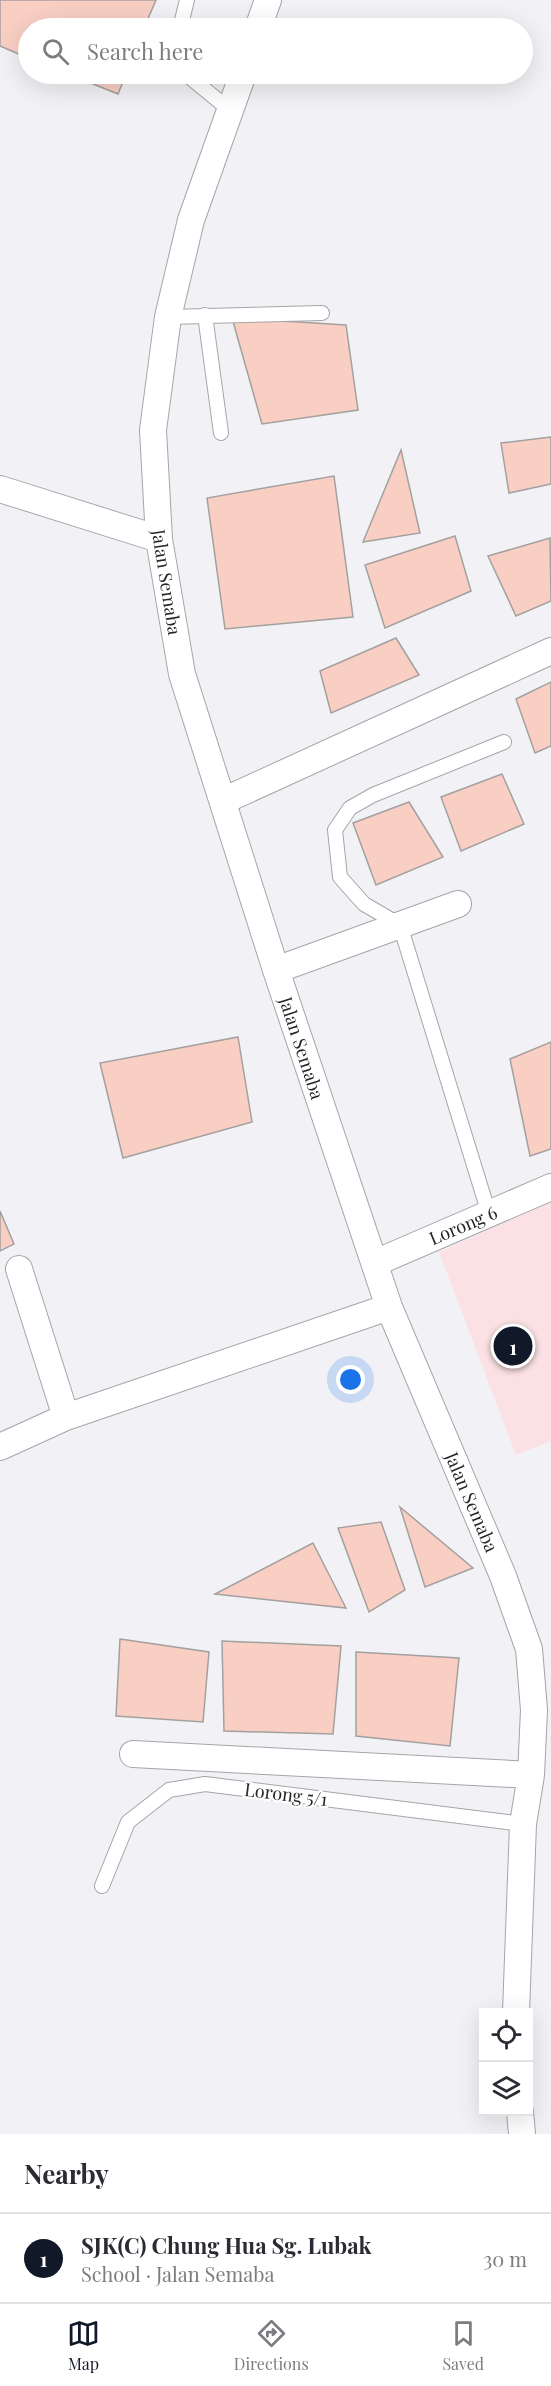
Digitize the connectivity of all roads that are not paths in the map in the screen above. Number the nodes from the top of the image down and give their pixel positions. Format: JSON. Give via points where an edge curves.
{"nodes":[{"id":1,"x":187,"y":0,"type":"edge"},
{"id":2,"x":268,"y":0,"type":"edge"},
{"id":3,"x":182,"y":18,"type":"edge"},
{"id":4,"x":262,"y":18,"type":"edge"},
{"id":5,"x":198,"y":84,"type":"edge"},
{"id":6,"x":240,"y":84,"type":"edge"},
{"id":7,"x":231,"y":111,"type":"junction"},
{"id":8,"x":322,"y":313,"type":"dead end"},
{"id":9,"x":205,"y":315,"type":"junction"},
{"id":10,"x":168,"y":317,"type":"junction"},
{"id":11,"x":221,"y":433,"type":"dead end"},
{"id":12,"x":0,"y":489,"type":"edge"},
{"id":13,"x":159,"y":539,"type":"junction"},
{"id":14,"x":551,"y":651,"type":"edge"},
{"id":15,"x":504,"y":742,"type":"dead end"},
{"id":16,"x":223,"y":801,"type":"junction"},
{"id":17,"x":458,"y":904,"type":"dead end"},
{"id":18,"x":400,"y":925,"type":"junction"},
{"id":19,"x":276,"y":970,"type":"junction"},
{"id":20,"x":551,"y":1187,"type":"edge"},
{"id":21,"x":489,"y":1214,"type":"junction"},
{"id":22,"x":375,"y":1263,"type":"junction"},
{"id":23,"x":20,"y":1269,"type":"dead end"},
{"id":24,"x":389,"y":1307,"type":"junction"},
{"id":25,"x":66,"y":1417,"type":"junction"},
{"id":26,"x":0,"y":1447,"type":"edge"},
{"id":27,"x":541,"y":1736,"type":"edge"},
{"id":28,"x":133,"y":1754,"type":"dead end"},
{"id":29,"x":531,"y":1774,"type":"junction"},
{"id":30,"x":523,"y":1824,"type":"junction"},
{"id":31,"x":102,"y":1886,"type":"dead end"},
{"id":32,"x":516,"y":2008,"type":"edge"},
{"id":33,"x":520,"y":2116,"type":"edge"},
{"id":34,"x":522,"y":2134,"type":"edge"}],
"edges":[{"from":1,"to":3,"type":"lane"},
{"from":2,"to":4,"type":"street"},
{"from":5,"to":7,"type":"lane"},
{"from":6,"to":7,"type":"street","name":"Jalan Semaba"},
{"from":7,"to":10,"type":"street","name":"Jalan Semaba","via":[[191,220]]},
{"from":8,"to":9,"type":"lane"},
{"from":9,"to":10,"type":"lane"},
{"from":9,"to":11,"type":"lane"},
{"from":10,"to":13,"type":"street","name":"Jalan Semaba","via":[[153,430]]},
{"from":12,"to":13,"type":"street"},
{"from":13,"to":16,"type":"street","name":"Jalan Semaba","via":[[182,674]]},
{"from":14,"to":16,"type":"street"},
{"from":15,"to":18,"type":"lane","via":[[373,795],[350,808],[335,830],[340,877],[364,904]]},
{"from":16,"to":19,"type":"street","name":"Jalan Semaba"},
{"from":17,"to":18,"type":"street"},
{"from":18,"to":19,"type":"street"},
{"from":18,"to":21,"type":"lane"},
{"from":19,"to":22,"type":"street","name":"Jalan Semaba"},
{"from":20,"to":21,"type":"street","name":"Lorong 6"},
{"from":21,"to":22,"type":"street","name":"Lorong 6"},
{"from":22,"to":24,"type":"street","name":"Jalan Semaba"},
{"from":23,"to":25,"type":"street"},
{"from":24,"to":25,"type":"street"},
{"from":24,"to":27,"type":"street","name":"Jalan Semaba","via":[[503,1576],[529,1649],[534,1710]]},
{"from":25,"to":26,"type":"street"},
{"from":27,"to":29,"type":"street","name":"Jalan Semaba"},
{"from":28,"to":29,"type":"street","name":"Lorong 5/1"},
{"from":29,"to":30,"type":"street","name":"Jalan Semaba"},
{"from":30,"to":31,"type":"lane","name":"Lorong 5/1","via":[[205,1784],[169,1790],[128,1822]]},
{"from":30,"to":32,"type":"street","name":"Jalan Semaba"},
{"from":33,"to":34,"type":"street"}]}
